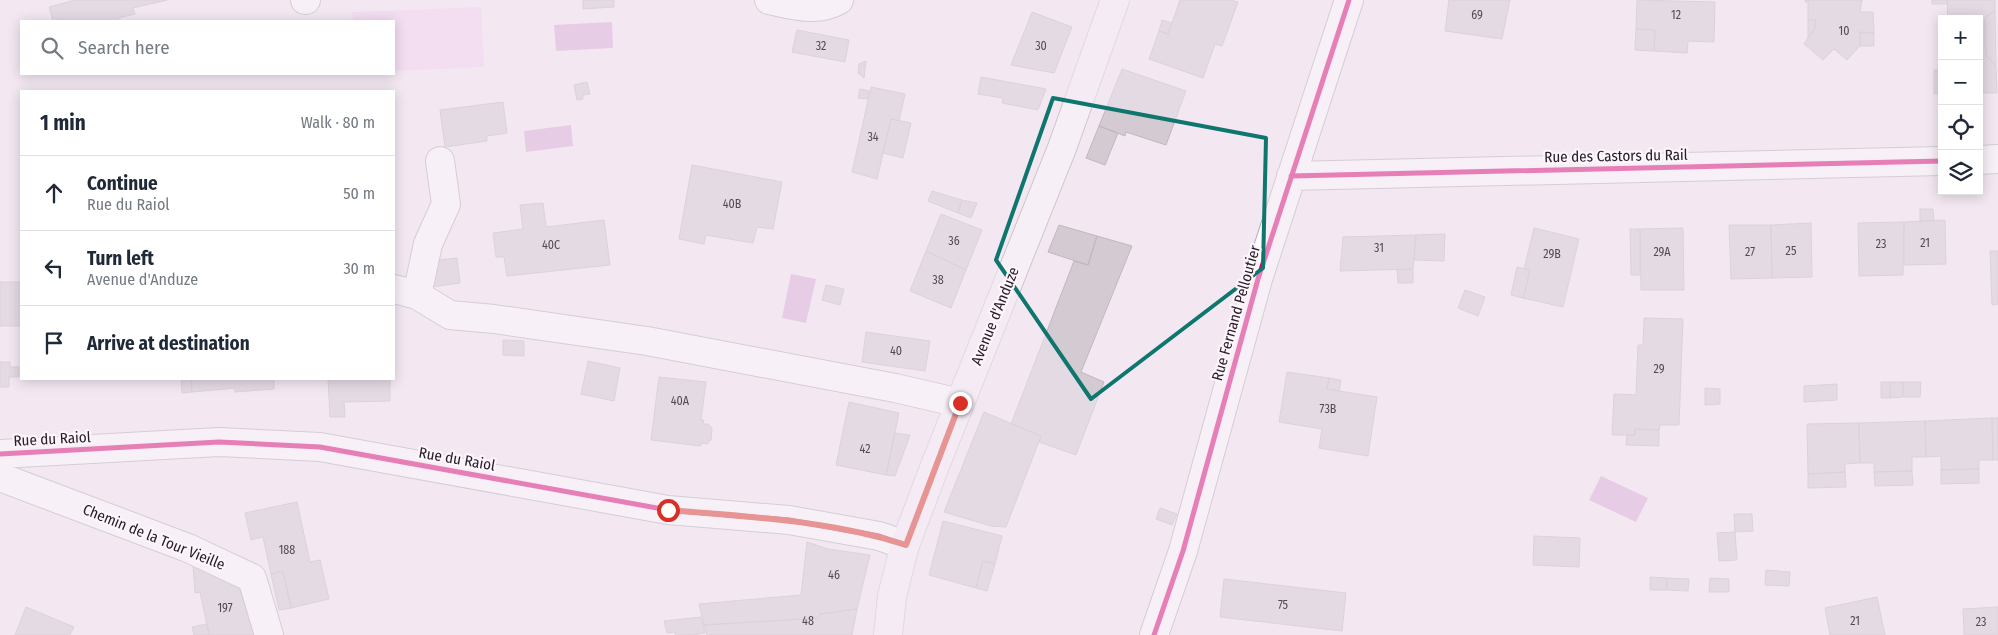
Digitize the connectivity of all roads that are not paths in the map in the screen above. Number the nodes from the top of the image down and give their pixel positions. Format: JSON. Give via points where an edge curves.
{"nodes":[{"id":1,"x":769,"y":0,"type":"edge"},
{"id":2,"x":839,"y":0,"type":"edge"},
{"id":3,"x":1115,"y":0,"type":"edge"},
{"id":4,"x":1349,"y":0,"type":"edge"},
{"id":5,"x":1998,"y":159,"type":"edge"},
{"id":6,"x":1983,"y":160,"type":"edge"},
{"id":7,"x":440,"y":161,"type":"dead end"},
{"id":8,"x":1938,"y":161,"type":"edge"},
{"id":9,"x":1291,"y":176,"type":"junction"},
{"id":10,"x":406,"y":292,"type":"edge"},
{"id":11,"x":960,"y":403,"type":"junction"},
{"id":12,"x":0,"y":454,"type":"edge"},
{"id":13,"x":0,"y":477,"type":"edge"},
{"id":14,"x":906,"y":545,"type":"junction"},
{"id":15,"x":269,"y":635,"type":"edge"},
{"id":16,"x":888,"y":635,"type":"edge"},
{"id":17,"x":1154,"y":635,"type":"edge"}],
"edges":[{"from":1,"to":2,"type":"street","via":[[818,8]]},
{"from":3,"to":11,"type":"main road","name":"Avenue d'Anduze","via":[[1062,148]]},
{"from":4,"to":9,"type":"street","name":"Rue Fernand Pelloutier"},
{"from":5,"to":6,"type":"street"},
{"from":7,"to":10,"type":"street","via":[[446,204]]},
{"from":8,"to":9,"type":"street","name":"Rue des Castors du Rail"},
{"from":9,"to":17,"type":"street","name":"Rue Fernand Pelloutier","via":[[1258,279],[1182,551]]},
{"from":10,"to":11,"type":"street","via":[[450,314],[647,341]]},
{"from":11,"to":14,"type":"main road","name":"Avenue d'Anduze"},
{"from":12,"to":14,"type":"street","name":"Rue du Raiol","via":[[219,442],[320,447],[668,510],[789,520],[879,536]]},
{"from":13,"to":15,"type":"street","name":"Chemin de la Tour Vieille","via":[[188,548],[252,578]]},
{"from":14,"to":16,"type":"main road","name":"Avenue d'Anduze","via":[[892,596]]}]}
